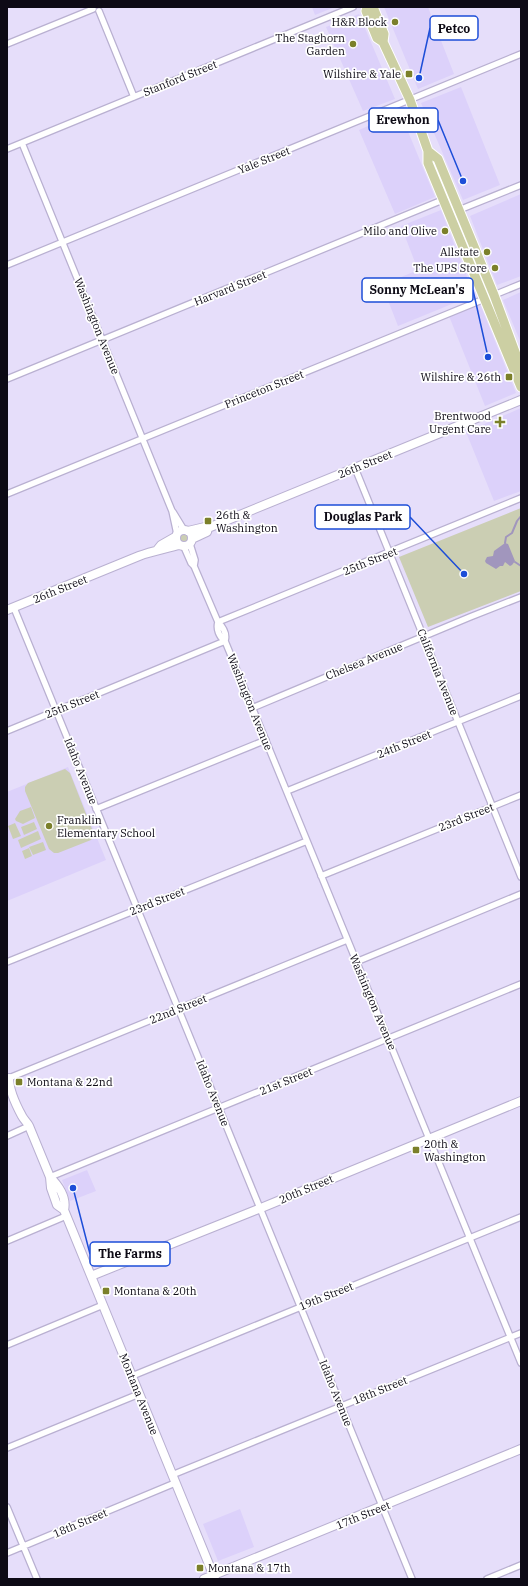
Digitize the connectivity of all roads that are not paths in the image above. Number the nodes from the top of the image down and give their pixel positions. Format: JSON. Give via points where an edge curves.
{"nodes":[{"id":1,"x":353,"y":7,"type":"edge"},
{"id":2,"x":367,"y":7,"type":"edge"},
{"id":3,"x":373,"y":7,"type":"edge"},
{"id":4,"x":96,"y":9,"type":"edge"},
{"id":5,"x":383,"y":42,"type":"junction"},
{"id":6,"x":7,"y":44,"type":"edge"},
{"id":7,"x":521,"y":54,"type":"edge"},
{"id":8,"x":134,"y":97,"type":"junction"},
{"id":9,"x":410,"y":100,"type":"junction"},
{"id":10,"x":22,"y":143,"type":"junction"},
{"id":11,"x":7,"y":149,"type":"edge"},
{"id":12,"x":428,"y":151,"type":"junction"},
{"id":13,"x":521,"y":185,"type":"edge"},
{"id":14,"x":453,"y":196,"type":"junction"},
{"id":15,"x":443,"y":200,"type":"junction"},
{"id":16,"x":459,"y":210,"type":"junction"},
{"id":17,"x":449,"y":214,"type":"junction"},
{"id":18,"x":63,"y":242,"type":"junction"},
{"id":19,"x":7,"y":265,"type":"edge"},
{"id":20,"x":521,"y":284,"type":"edge"},
{"id":21,"x":494,"y":295,"type":"junction"},
{"id":22,"x":485,"y":299,"type":"junction"},
{"id":23,"x":103,"y":340,"type":"junction"},
{"id":24,"x":521,"y":368,"type":"edge"},
{"id":25,"x":7,"y":379,"type":"edge"},
{"id":26,"x":521,"y":387,"type":"edge"},
{"id":27,"x":521,"y":400,"type":"edge"},
{"id":28,"x":143,"y":439,"type":"junction"},
{"id":29,"x":355,"y":468,"type":"junction"},
{"id":30,"x":7,"y":494,"type":"edge"},
{"id":31,"x":521,"y":498,"type":"edge"},
{"id":32,"x":208,"y":528,"type":"junction"},
{"id":33,"x":181,"y":533,"type":"junction"},
{"id":34,"x":186,"y":544,"type":"junction"},
{"id":35,"x":158,"y":550,"type":"junction"},
{"id":36,"x":389,"y":553,"type":"junction"},
{"id":37,"x":521,"y":597,"type":"edge"},
{"id":38,"x":11,"y":609,"type":"edge"},
{"id":39,"x":218,"y":622,"type":"junction"},
{"id":40,"x":424,"y":637,"type":"junction"},
{"id":41,"x":225,"y":641,"type":"junction"},
{"id":42,"x":521,"y":696,"type":"edge"},
{"id":43,"x":252,"y":708,"type":"junction"},
{"id":44,"x":56,"y":710,"type":"junction"},
{"id":45,"x":458,"y":722,"type":"junction"},
{"id":46,"x":7,"y":731,"type":"edge"},
{"id":47,"x":266,"y":740,"type":"junction"},
{"id":48,"x":286,"y":792,"type":"junction"},
{"id":49,"x":521,"y":795,"type":"edge"},
{"id":50,"x":493,"y":806,"type":"junction"},
{"id":51,"x":96,"y":809,"type":"junction"},
{"id":52,"x":307,"y":841,"type":"junction"},
{"id":53,"x":321,"y":876,"type":"junction"},
{"id":54,"x":521,"y":877,"type":"edge"},
{"id":55,"x":521,"y":894,"type":"edge"},
{"id":56,"x":138,"y":909,"type":"junction"},
{"id":57,"x":347,"y":940,"type":"junction"},
{"id":58,"x":7,"y":962,"type":"edge"},
{"id":59,"x":356,"y":962,"type":"junction"},
{"id":60,"x":521,"y":984,"type":"edge"},
{"id":61,"x":178,"y":1009,"type":"junction"},
{"id":62,"x":388,"y":1038,"type":"junction"},
{"id":63,"x":8,"y":1075,"type":"edge"},
{"id":64,"x":521,"y":1101,"type":"edge"},
{"id":65,"x":219,"y":1108,"type":"junction"},
{"id":66,"x":28,"y":1124,"type":"junction"},
{"id":67,"x":7,"y":1136,"type":"edge"},
{"id":68,"x":429,"y":1138,"type":"junction"},
{"id":69,"x":50,"y":1177,"type":"junction"},
{"id":70,"x":261,"y":1208,"type":"junction"},
{"id":71,"x":65,"y":1213,"type":"junction"},
{"id":72,"x":521,"y":1217,"type":"edge"},
{"id":73,"x":470,"y":1238,"type":"junction"},
{"id":74,"x":7,"y":1241,"type":"edge"},
{"id":75,"x":91,"y":1276,"type":"junction"},
{"id":76,"x":103,"y":1305,"type":"junction"},
{"id":77,"x":300,"y":1307,"type":"junction"},
{"id":78,"x":521,"y":1333,"type":"edge"},
{"id":79,"x":510,"y":1337,"type":"junction"},
{"id":80,"x":7,"y":1345,"type":"edge"},
{"id":81,"x":521,"y":1363,"type":"edge"},
{"id":82,"x":132,"y":1376,"type":"junction"},
{"id":83,"x":138,"y":1394,"type":"junction"},
{"id":84,"x":341,"y":1407,"type":"junction"},
{"id":85,"x":7,"y":1448,"type":"edge"},
{"id":86,"x":521,"y":1449,"type":"edge"},
{"id":87,"x":172,"y":1475,"type":"junction"},
{"id":88,"x":176,"y":1483,"type":"junction"},
{"id":89,"x":7,"y":1507,"type":"edge"},
{"id":90,"x":382,"y":1507,"type":"junction"},
{"id":91,"x":23,"y":1546,"type":"junction"},
{"id":92,"x":7,"y":1553,"type":"edge"},
{"id":93,"x":521,"y":1565,"type":"edge"},
{"id":94,"x":214,"y":1577,"type":"edge"},
{"id":95,"x":37,"y":1579,"type":"edge"},
{"id":96,"x":204,"y":1579,"type":"edge"},
{"id":97,"x":412,"y":1579,"type":"edge"},
{"id":98,"x":487,"y":1579,"type":"edge"}],
"edges":[{"from":1,"to":8,"type":"street","name":"Stanford Street"},
{"from":2,"to":5,"type":"main road","via":[[366,11],[377,38]]},
{"from":3,"to":5,"type":"main road","via":[[384,34]]},
{"from":4,"to":6,"type":"street"},
{"from":4,"to":8,"type":"street"},
{"from":5,"to":9,"type":"main road"},
{"from":7,"to":9,"type":"street","name":"Yale Street"},
{"from":8,"to":10,"type":"street","name":"Stanford Street"},
{"from":9,"to":12,"type":"main road"},
{"from":9,"to":18,"type":"street","name":"Yale Street"},
{"from":10,"to":11,"type":"street","name":"Stanford Street"},
{"from":10,"to":18,"type":"street","name":"Washington Avenue"},
{"from":12,"to":14,"type":"main road","via":[[438,159]]},
{"from":12,"to":15,"type":"main road","via":[[428,163]]},
{"from":13,"to":16,"type":"street"},
{"from":14,"to":15,"type":"street","name":"Harvard Street"},
{"from":14,"to":16,"type":"main road"},
{"from":15,"to":17,"type":"main road"},
{"from":15,"to":23,"type":"street","name":"Harvard Street"},
{"from":16,"to":17,"type":"street"},
{"from":16,"to":21,"type":"main road"},
{"from":17,"to":22,"type":"main road"},
{"from":18,"to":19,"type":"street","name":"Yale Street"},
{"from":18,"to":23,"type":"street","name":"Washington Avenue"},
{"from":20,"to":21,"type":"street","name":"Princeton Street"},
{"from":21,"to":22,"type":"street","name":"Princeton Street"},
{"from":21,"to":24,"type":"main road"},
{"from":22,"to":26,"type":"main road"},
{"from":22,"to":28,"type":"street","name":"Princeton Street"},
{"from":23,"to":25,"type":"street","name":"Harvard Street"},
{"from":23,"to":28,"type":"street","name":"Washington Avenue"},
{"from":27,"to":29,"type":"street","name":"26th Street"},
{"from":28,"to":30,"type":"street","name":"Princeton Street"},
{"from":28,"to":33,"type":"street","name":"Washington Avenue"},
{"from":29,"to":32,"type":"street","name":"26th Street"},
{"from":29,"to":36,"type":"street","name":"California Avenue"},
{"from":31,"to":36,"type":"street","name":"25th Street"},
{"from":32,"to":33,"type":"street","name":"26th Street"},
{"from":32,"to":34,"type":"street","name":"26th Street","via":[[207,532]]},
{"from":33,"to":34,"type":"street","via":[[176,541]]},
{"from":33,"to":34,"type":"street","via":[[191,535]]},
{"from":33,"to":35,"type":"street","name":"26th Street","via":[[161,545]]},
{"from":34,"to":35,"type":"street","name":"26th Street"},
{"from":34,"to":39,"type":"street","name":"Washington Avenue","via":[[191,563]]},
{"from":35,"to":38,"type":"street","name":"26th Street"},
{"from":36,"to":39,"type":"street","name":"25th Street"},
{"from":36,"to":40,"type":"street","name":"California Avenue"},
{"from":37,"to":40,"type":"street","name":"Chelsea Avenue"},
{"from":38,"to":44,"type":"street","name":"Idaho Avenue"},
{"from":39,"to":41,"type":"street","name":"Washington Avenue","via":[[227,637]]},
{"from":40,"to":43,"type":"street","name":"Chelsea Avenue"},
{"from":40,"to":45,"type":"street","name":"California Avenue"},
{"from":41,"to":43,"type":"street","name":"Washington Avenue"},
{"from":41,"to":44,"type":"street","name":"25th Street"},
{"from":42,"to":45,"type":"street","name":"24th Street"},
{"from":43,"to":47,"type":"street","name":"Washington Avenue"},
{"from":44,"to":46,"type":"street","name":"25th Street"},
{"from":44,"to":51,"type":"street","name":"Idaho Avenue"},
{"from":45,"to":48,"type":"street","name":"24th Street"},
{"from":45,"to":50,"type":"street","name":"California Avenue"},
{"from":47,"to":48,"type":"street","name":"Washington Avenue"},
{"from":47,"to":51,"type":"street"},
{"from":48,"to":52,"type":"street","name":"Washington Avenue"},
{"from":49,"to":50,"type":"street","name":"23rd Street"},
{"from":50,"to":53,"type":"street","name":"23rd Street"},
{"from":50,"to":54,"type":"street","name":"California Avenue"},
{"from":51,"to":56,"type":"street","name":"Idaho Avenue"},
{"from":52,"to":53,"type":"street","name":"Washington Avenue"},
{"from":52,"to":56,"type":"street","name":"23rd Street"},
{"from":53,"to":57,"type":"street","name":"Washington Avenue"},
{"from":55,"to":59,"type":"street"},
{"from":56,"to":58,"type":"street","name":"23rd Street"},
{"from":56,"to":61,"type":"street","name":"Idaho Avenue"},
{"from":57,"to":59,"type":"street","name":"Washington Avenue"},
{"from":57,"to":61,"type":"street","name":"22nd Street"},
{"from":59,"to":62,"type":"street","name":"Washington Avenue"},
{"from":60,"to":62,"type":"street","name":"21st Street"},
{"from":61,"to":63,"type":"street","name":"22nd Street"},
{"from":61,"to":65,"type":"street","name":"Idaho Avenue"},
{"from":62,"to":65,"type":"street","name":"21st Street"},
{"from":62,"to":68,"type":"street","name":"Washington Avenue"},
{"from":63,"to":66,"type":"street","name":"Montana Avenue","via":[[14,1098]]},
{"from":64,"to":68,"type":"street","name":"20th Street"},
{"from":65,"to":69,"type":"street","name":"21st Street"},
{"from":65,"to":70,"type":"street","name":"Idaho Avenue"},
{"from":66,"to":67,"type":"street"},
{"from":66,"to":69,"type":"street","name":"Montana Avenue"},
{"from":68,"to":70,"type":"street","name":"20th Street"},
{"from":68,"to":73,"type":"street","name":"Washington Avenue"},
{"from":69,"to":71,"type":"street","name":"Montana Avenue","via":[[57,1205]]},
{"from":70,"to":75,"type":"street","name":"20th Street"},
{"from":70,"to":77,"type":"street","name":"Idaho Avenue"},
{"from":71,"to":74,"type":"street"},
{"from":71,"to":75,"type":"street","name":"Montana Avenue"},
{"from":72,"to":73,"type":"street","name":"19th Street"},
{"from":73,"to":77,"type":"street","name":"19th Street"},
{"from":73,"to":79,"type":"street","name":"Washington Avenue"},
{"from":75,"to":76,"type":"street","name":"Montana Avenue"},
{"from":76,"to":80,"type":"street"},
{"from":76,"to":82,"type":"street","name":"Montana Avenue"},
{"from":77,"to":82,"type":"street","name":"19th Street"},
{"from":77,"to":84,"type":"street","name":"Idaho Avenue"},
{"from":78,"to":79,"type":"street","name":"18th Street"},
{"from":79,"to":81,"type":"street","name":"Washington Avenue"},
{"from":79,"to":84,"type":"street","name":"18th Street"},
{"from":82,"to":83,"type":"street","name":"Montana Avenue"},
{"from":83,"to":85,"type":"street"},
{"from":83,"to":87,"type":"street","name":"Montana Avenue"},
{"from":84,"to":87,"type":"street","name":"18th Street"},
{"from":84,"to":90,"type":"street","name":"Idaho Avenue"},
{"from":86,"to":90,"type":"street","name":"17th Street"},
{"from":87,"to":88,"type":"street","name":"Montana Avenue"},
{"from":88,"to":91,"type":"street","name":"18th Street"},
{"from":88,"to":94,"type":"street","name":"Montana Avenue"},
{"from":89,"to":91,"type":"street"},
{"from":90,"to":94,"type":"street","name":"17th Street"},
{"from":90,"to":97,"type":"street","name":"Idaho Avenue"},
{"from":91,"to":92,"type":"street","name":"18th Street"},
{"from":91,"to":95,"type":"street"},
{"from":93,"to":98,"type":"street"},
{"from":94,"to":96,"type":"street","name":"17th Street"}]}
